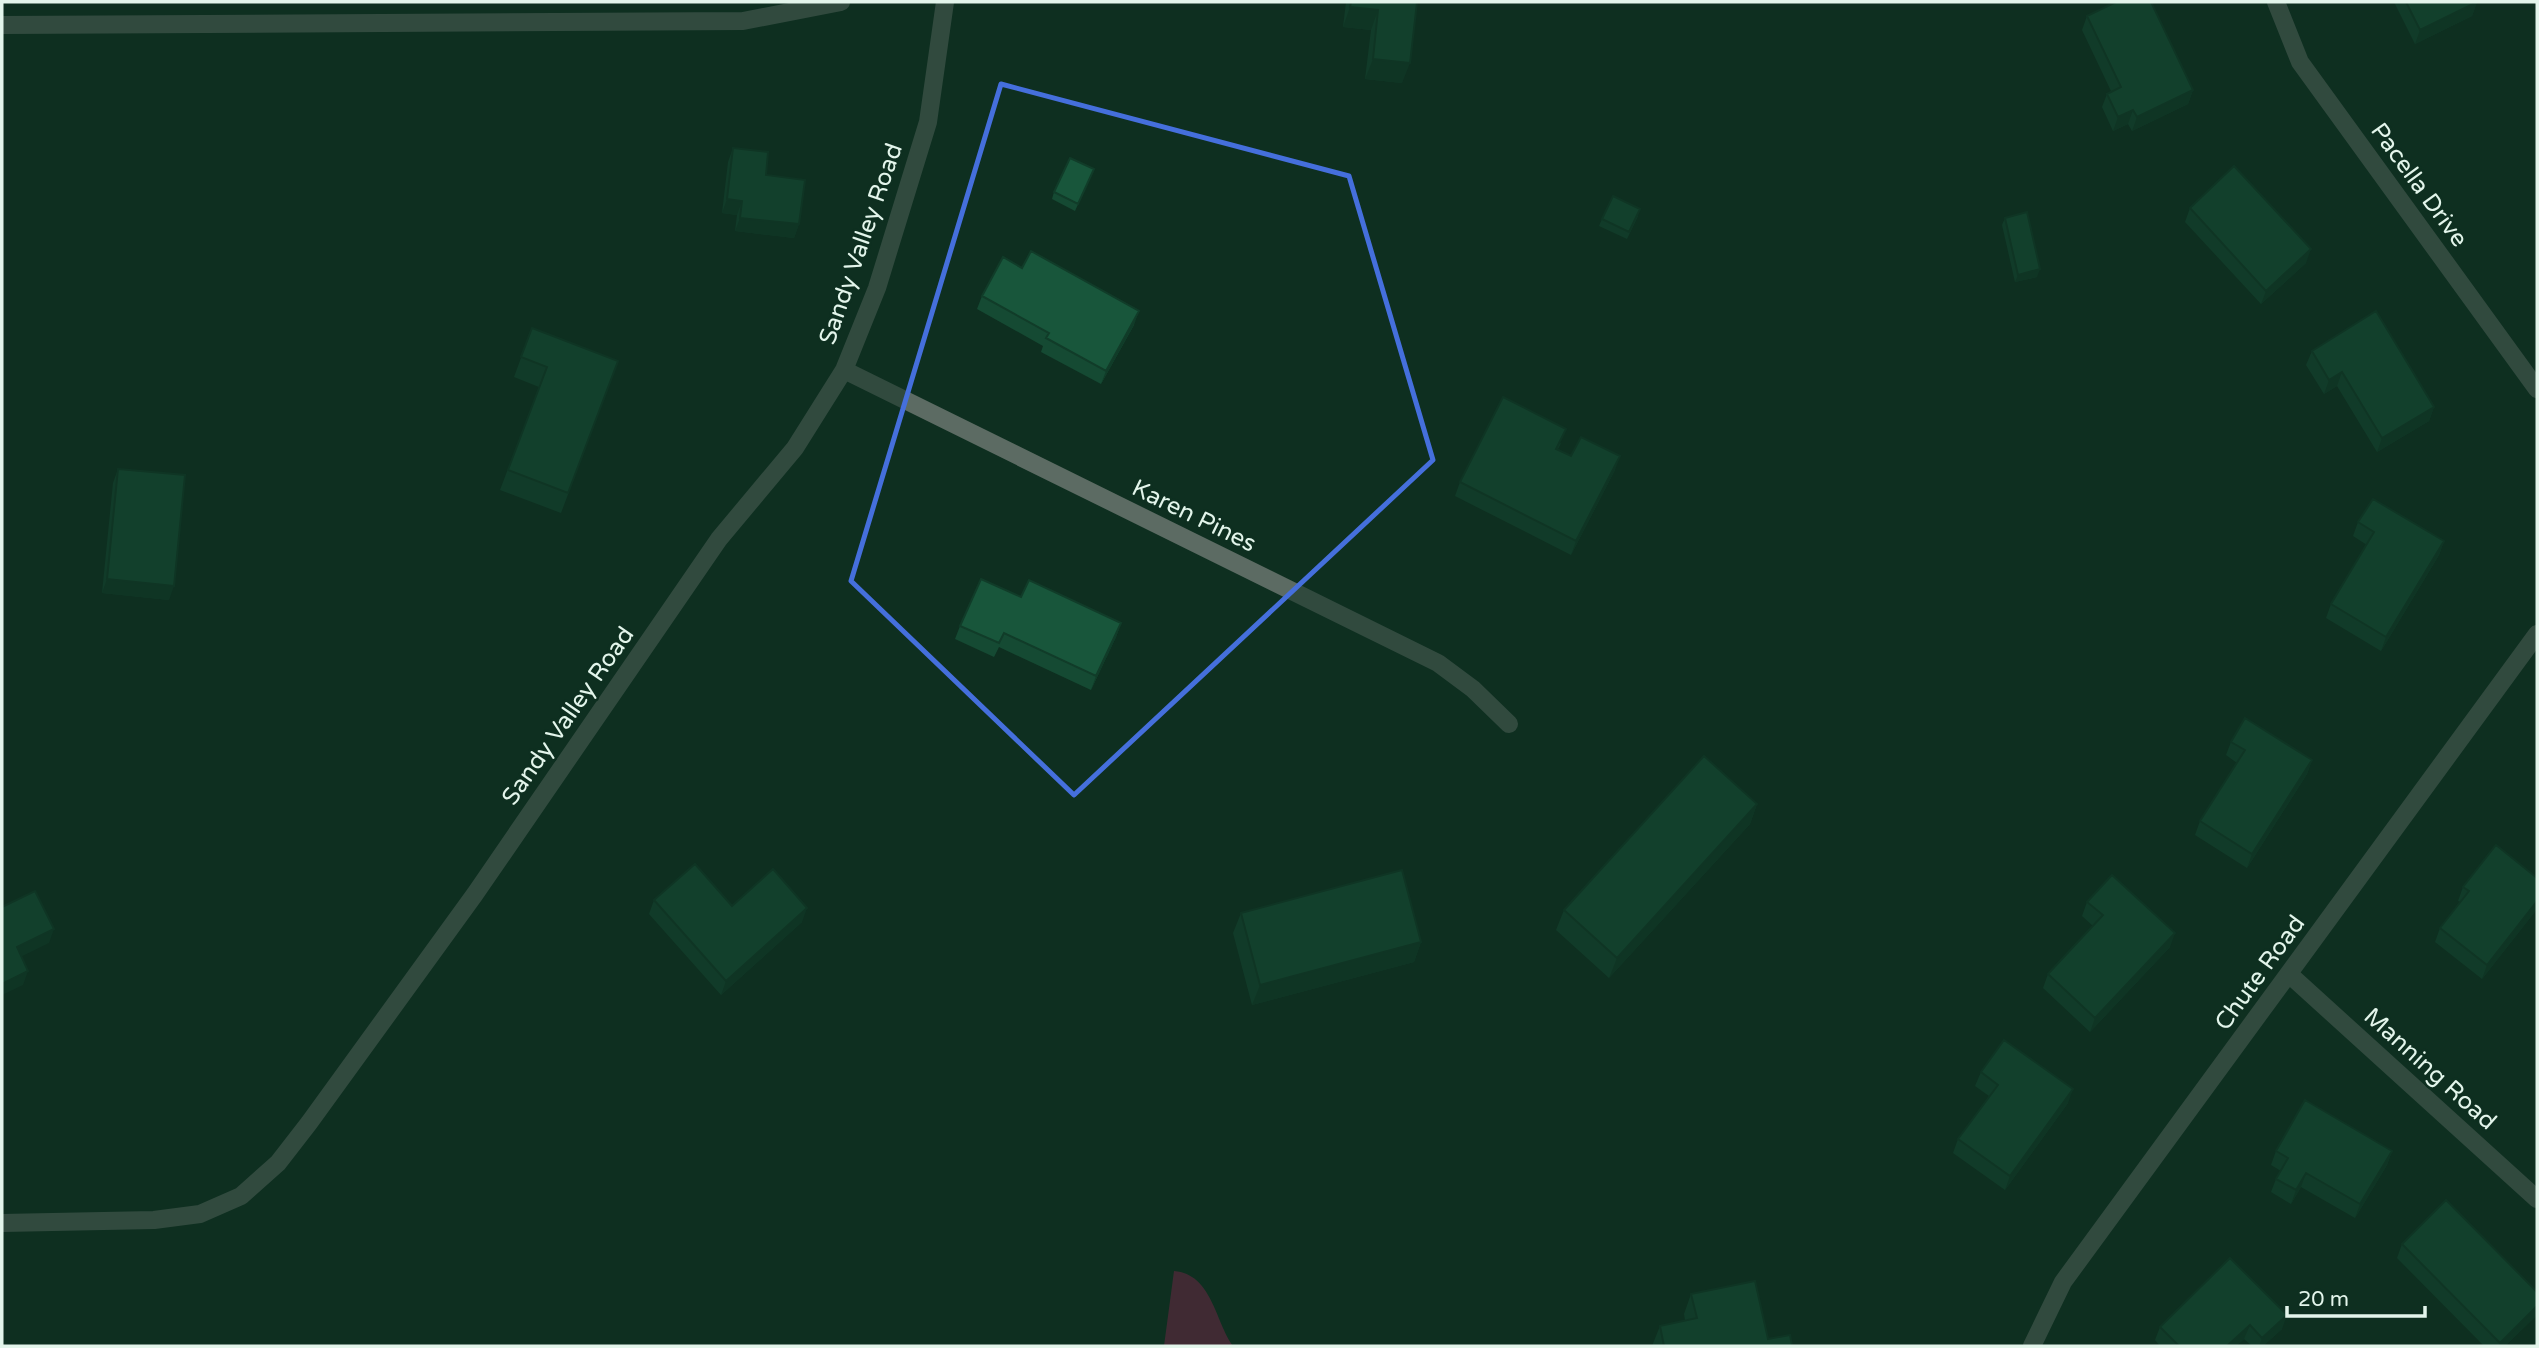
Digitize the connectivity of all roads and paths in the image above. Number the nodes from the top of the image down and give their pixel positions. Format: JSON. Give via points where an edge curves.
{"nodes":[{"id":1,"x":841,"y":2,"type":"edge"},
{"id":2,"x":945,"y":2,"type":"edge"},
{"id":3,"x":2276,"y":2,"type":"edge"},
{"id":4,"x":2,"y":25,"type":"edge"},
{"id":5,"x":844,"y":370,"type":"junction"},
{"id":6,"x":2537,"y":389,"type":"edge"},
{"id":7,"x":2537,"y":634,"type":"edge"},
{"id":8,"x":1509,"y":724,"type":"dead end"},
{"id":9,"x":2290,"y":975,"type":"junction"},
{"id":10,"x":2537,"y":1199,"type":"edge"},
{"id":11,"x":2,"y":1223,"type":"edge"},
{"id":12,"x":2032,"y":1346,"type":"edge"}],
"edges":[{"from":1,"to":4,"type":"street","via":[[743,21]]},
{"from":2,"to":5,"type":"street","name":"Sandy Valley Road","via":[[928,122],[877,288]]},
{"from":3,"to":6,"type":"street","name":"Pacella Drive","via":[[2300,62]]},
{"from":5,"to":8,"type":"street","name":"Karen Pines","via":[[1438,663]]},
{"from":5,"to":11,"type":"street","name":"Sandy Valley Road","via":[[795,448],[719,540],[475,894],[278,1163],[241,1196],[200,1214],[154,1220]]},
{"from":7,"to":9,"type":"street","name":"Chute Road"},
{"from":9,"to":10,"type":"street","name":"Manning Road"},
{"from":9,"to":12,"type":"street","name":"Chute Road","via":[[2063,1282]]}]}
